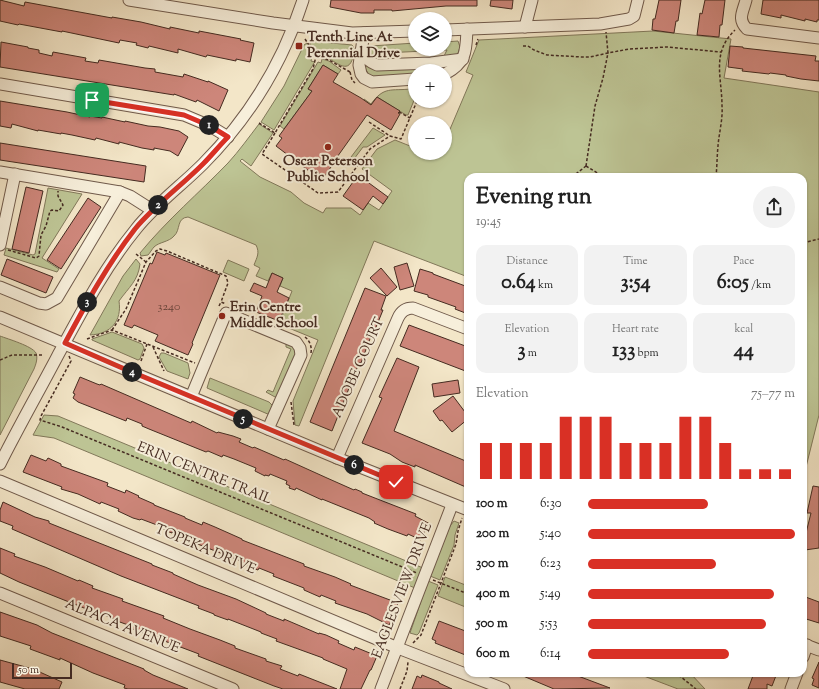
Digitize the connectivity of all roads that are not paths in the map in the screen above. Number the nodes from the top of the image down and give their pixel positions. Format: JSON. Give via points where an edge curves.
{"nodes":[{"id":1,"x":129,"y":0,"type":"edge"},
{"id":2,"x":302,"y":0,"type":"edge"},
{"id":3,"x":532,"y":0,"type":"edge"},
{"id":4,"x":638,"y":0,"type":"edge"},
{"id":5,"x":746,"y":0,"type":"edge"},
{"id":6,"x":294,"y":26,"type":"junction"},
{"id":7,"x":525,"y":26,"type":"junction"},
{"id":8,"x":467,"y":29,"type":"junction"},
{"id":9,"x":452,"y":30,"type":"edge"},
{"id":10,"x":408,"y":31,"type":"edge"},
{"id":11,"x":364,"y":33,"type":"junction"},
{"id":12,"x":819,"y":38,"type":"edge"},
{"id":13,"x":362,"y":51,"type":"junction"},
{"id":14,"x":463,"y":59,"type":"junction"},
{"id":15,"x":452,"y":69,"type":"edge"},
{"id":16,"x":408,"y":79,"type":"edge"},
{"id":17,"x":0,"y":84,"type":"edge"},
{"id":18,"x":228,"y":137,"type":"junction"},
{"id":19,"x":0,"y":172,"type":"edge"},
{"id":20,"x":15,"y":174,"type":"junction"},
{"id":21,"x":120,"y":192,"type":"junction"},
{"id":22,"x":152,"y":210,"type":"junction"},
{"id":23,"x":4,"y":248,"type":"edge"},
{"id":24,"x":0,"y":287,"type":"edge"},
{"id":25,"x":0,"y":317,"type":"edge"},
{"id":26,"x":464,"y":327,"type":"edge"},
{"id":27,"x":65,"y":343,"type":"junction"},
{"id":28,"x":192,"y":397,"type":"junction"},
{"id":29,"x":268,"y":429,"type":"junction"},
{"id":30,"x":337,"y":458,"type":"junction"},
{"id":31,"x":0,"y":464,"type":"edge"},
{"id":32,"x":0,"y":481,"type":"edge"},
{"id":33,"x":452,"y":504,"type":"junction"},
{"id":34,"x":464,"y":509,"type":"edge"},
{"id":35,"x":0,"y":593,"type":"edge"},
{"id":36,"x":807,"y":646,"type":"edge"},
{"id":37,"x":398,"y":648,"type":"junction"},
{"id":38,"x":819,"y":650,"type":"edge"},
{"id":39,"x":464,"y":673,"type":"edge"},
{"id":40,"x":474,"y":677,"type":"edge"},
{"id":41,"x":796,"y":677,"type":"edge"},
{"id":42,"x":233,"y":689,"type":"edge"},
{"id":43,"x":381,"y":689,"type":"edge"},
{"id":44,"x":504,"y":689,"type":"edge"},
{"id":45,"x":791,"y":689,"type":"edge"}],
"edges":[{"from":1,"to":6,"type":"street"},
{"from":2,"to":6,"type":"street"},
{"from":3,"to":7,"type":"street"},
{"from":4,"to":7,"type":"street","via":[[634,16],[629,20]]},
{"from":5,"to":12,"type":"street","via":[[741,19],[747,29]]},
{"from":6,"to":11,"type":"street"},
{"from":6,"to":18,"type":"street","via":[[267,82]]},
{"from":7,"to":8,"type":"street"},
{"from":8,"to":9,"type":"street"},
{"from":8,"to":14,"type":"street"},
{"from":10,"to":11,"type":"street"},
{"from":11,"to":13,"type":"street"},
{"from":13,"to":14,"type":"street","via":[[370,62],[377,65]]},
{"from":13,"to":16,"type":"street","via":[[360,70],[368,81]]},
{"from":14,"to":15,"type":"street"},
{"from":17,"to":18,"type":"street","via":[[184,115]]},
{"from":18,"to":22,"type":"street","via":[[203,164]]},
{"from":19,"to":20,"type":"street"},
{"from":20,"to":21,"type":"street"},
{"from":20,"to":23,"type":"street"},
{"from":21,"to":22,"type":"street"},
{"from":21,"to":24,"type":"street","via":[[57,298],[46,304],[39,303]]},
{"from":22,"to":27,"type":"street","via":[[113,259]]},
{"from":25,"to":27,"type":"street"},
{"from":26,"to":30,"type":"street","name":"ADOBE COURT","via":[[413,308],[399,314]]},
{"from":27,"to":28,"type":"street"},
{"from":27,"to":31,"type":"street"},
{"from":28,"to":29,"type":"street"},
{"from":28,"to":29,"type":"street","via":[[226,313],[284,336],[296,342],[301,355]]},
{"from":29,"to":30,"type":"street"},
{"from":30,"to":33,"type":"street"},
{"from":32,"to":37,"type":"street","name":"TOPEKA DRIVE"},
{"from":33,"to":34,"type":"street"},
{"from":33,"to":37,"type":"street","name":"EAGLESVIEW DRIVE"},
{"from":35,"to":42,"type":"street","name":"ALPACA AVENUE"},
{"from":36,"to":38,"type":"street"},
{"from":37,"to":39,"type":"street","name":"TOPEKA DRIVE"},
{"from":37,"to":43,"type":"street","name":"EAGLESVIEW DRIVE"},
{"from":40,"to":44,"type":"street","name":"TOPEKA DRIVE"},
{"from":41,"to":45,"type":"street"}]}
